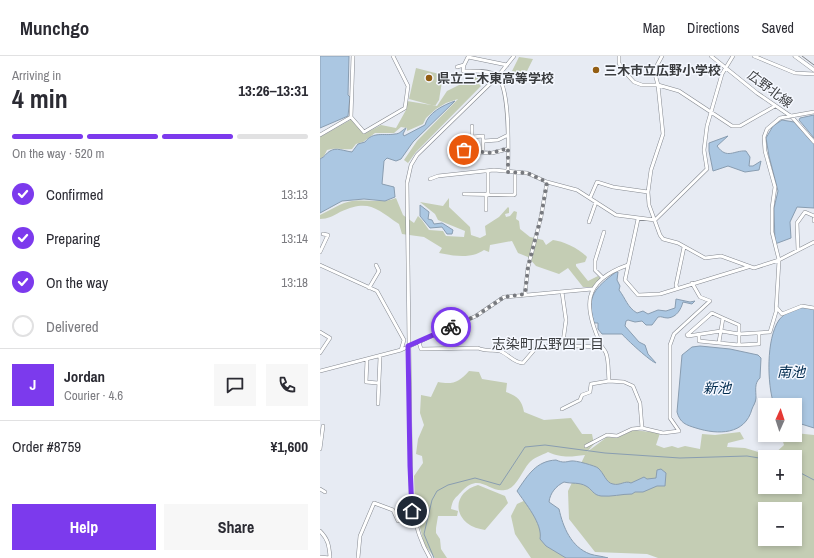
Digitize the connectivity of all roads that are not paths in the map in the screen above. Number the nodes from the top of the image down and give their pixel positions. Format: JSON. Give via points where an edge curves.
{"nodes":[{"id":1,"x":353,"y":56,"type":"edge"},
{"id":2,"x":393,"y":56,"type":"edge"},
{"id":3,"x":514,"y":56,"type":"edge"},
{"id":4,"x":619,"y":56,"type":"edge"},
{"id":5,"x":662,"y":56,"type":"edge"},
{"id":6,"x":712,"y":56,"type":"edge"},
{"id":7,"x":732,"y":56,"type":"edge"},
{"id":8,"x":754,"y":56,"type":"edge"},
{"id":9,"x":795,"y":56,"type":"edge"},
{"id":10,"x":464,"y":65,"type":"junction"},
{"id":11,"x":507,"y":65,"type":"junction"},
{"id":12,"x":457,"y":67,"type":"dead end"},
{"id":13,"x":726,"y":67,"type":"junction"},
{"id":14,"x":814,"y":70,"type":"edge"},
{"id":15,"x":814,"y":74,"type":"edge"},
{"id":16,"x":498,"y":76,"type":"junction"},
{"id":17,"x":658,"y":85,"type":"junction"},
{"id":18,"x":775,"y":106,"type":"junction"},
{"id":19,"x":712,"y":111,"type":"junction"},
{"id":20,"x":814,"y":112,"type":"edge"},
{"id":21,"x":351,"y":117,"type":"junction"},
{"id":22,"x":792,"y":117,"type":"junction"},
{"id":23,"x":472,"y":126,"type":"dead end"},
{"id":24,"x":320,"y":135,"type":"edge"},
{"id":25,"x":508,"y":135,"type":"junction"},
{"id":26,"x":484,"y":141,"type":"junction"},
{"id":27,"x":814,"y":142,"type":"edge"},
{"id":28,"x":508,"y":148,"type":"junction"},
{"id":29,"x":458,"y":151,"type":"dead end"},
{"id":30,"x":483,"y":152,"type":"junction"},
{"id":31,"x":488,"y":171,"type":"junction"},
{"id":32,"x":508,"y":172,"type":"junction"},
{"id":33,"x":515,"y":172,"type":"junction"},
{"id":34,"x":430,"y":179,"type":"dead end"},
{"id":35,"x":547,"y":182,"type":"junction"},
{"id":36,"x":648,"y":192,"type":"junction"},
{"id":37,"x":464,"y":194,"type":"dead end"},
{"id":38,"x":487,"y":194,"type":"junction"},
{"id":39,"x":590,"y":198,"type":"junction"},
{"id":40,"x":596,"y":202,"type":"junction"},
{"id":41,"x":486,"y":210,"type":"dead end"},
{"id":42,"x":814,"y":216,"type":"edge"},
{"id":43,"x":638,"y":219,"type":"junction"},
{"id":44,"x":655,"y":220,"type":"junction"},
{"id":45,"x":589,"y":222,"type":"dead end"},
{"id":46,"x":604,"y":232,"type":"dead end"},
{"id":47,"x":323,"y":234,"type":"dead end"},
{"id":48,"x":814,"y":242,"type":"edge"},
{"id":49,"x":684,"y":246,"type":"junction"},
{"id":50,"x":798,"y":250,"type":"junction"},
{"id":51,"x":320,"y":252,"type":"edge"},
{"id":52,"x":779,"y":260,"type":"junction"},
{"id":53,"x":320,"y":265,"type":"edge"},
{"id":54,"x":376,"y":265,"type":"dead end"},
{"id":55,"x":628,"y":265,"type":"junction"},
{"id":56,"x":748,"y":267,"type":"junction"},
{"id":57,"x":603,"y":278,"type":"junction"},
{"id":58,"x":692,"y":283,"type":"junction"},
{"id":59,"x":370,"y":288,"type":"junction"},
{"id":60,"x":677,"y":288,"type":"junction"},
{"id":61,"x":592,"y":289,"type":"junction"},
{"id":62,"x":562,"y":292,"type":"junction"},
{"id":63,"x":525,"y":294,"type":"junction"},
{"id":64,"x":777,"y":308,"type":"junction"},
{"id":65,"x":814,"y":308,"type":"edge"},
{"id":66,"x":723,"y":318,"type":"junction"},
{"id":67,"x":721,"y":331,"type":"junction"},
{"id":68,"x":320,"y":332,"type":"edge"},
{"id":69,"x":759,"y":333,"type":"junction"},
{"id":70,"x":739,"y":334,"type":"junction"},
{"id":71,"x":699,"y":335,"type":"junction"},
{"id":72,"x":419,"y":342,"type":"junction"},
{"id":73,"x":563,"y":342,"type":"junction"},
{"id":74,"x":720,"y":342,"type":"junction"},
{"id":75,"x":739,"y":345,"type":"junction"},
{"id":76,"x":408,"y":346,"type":"junction"},
{"id":77,"x":602,"y":347,"type":"junction"},
{"id":78,"x":401,"y":350,"type":"junction"},
{"id":79,"x":320,"y":353,"type":"edge"},
{"id":80,"x":380,"y":357,"type":"junction"},
{"id":81,"x":367,"y":360,"type":"junction"},
{"id":82,"x":320,"y":371,"type":"edge"},
{"id":83,"x":609,"y":381,"type":"junction"},
{"id":84,"x":378,"y":383,"type":"junction"},
{"id":85,"x":378,"y":404,"type":"dead end"},
{"id":86,"x":562,"y":409,"type":"dead end"},
{"id":87,"x":323,"y":426,"type":"dead end"},
{"id":88,"x":642,"y":428,"type":"junction"},
{"id":89,"x":586,"y":446,"type":"dead end"},
{"id":90,"x":320,"y":449,"type":"edge"},
{"id":91,"x":320,"y":489,"type":"edge"},
{"id":92,"x":325,"y":492,"type":"dead end"},
{"id":93,"x":414,"y":522,"type":"junction"},
{"id":94,"x":320,"y":531,"type":"edge"},
{"id":95,"x":320,"y":557,"type":"edge"},
{"id":96,"x":330,"y":558,"type":"edge"},
{"id":97,"x":358,"y":558,"type":"edge"},
{"id":98,"x":430,"y":558,"type":"edge"}],
"edges":[{"from":1,"to":21,"type":"street"},
{"from":2,"to":21,"type":"street","via":[[408,86],[404,110],[364,132]]},
{"from":3,"to":11,"type":"street"},
{"from":4,"to":17,"type":"street","via":[[622,69],[634,82],[642,86]]},
{"from":5,"to":17,"type":"street","via":[[655,69]]},
{"from":6,"to":13,"type":"street","name":"広野北線"},
{"from":7,"to":13,"type":"street"},
{"from":8,"to":15,"type":"street","via":[[794,73]]},
{"from":9,"to":14,"type":"main road"},
{"from":10,"to":11,"type":"street","via":[[468,57]]},
{"from":10,"to":12,"type":"street"},
{"from":10,"to":16,"type":"street","via":[[463,70],[488,72]]},
{"from":11,"to":16,"type":"street"},
{"from":13,"to":18,"type":"street","name":"広野北線"},
{"from":13,"to":19,"type":"street"},
{"from":16,"to":25,"type":"street","via":[[504,86]]},
{"from":16,"to":76,"type":"street","via":[[417,155],[411,165],[408,184]]},
{"from":17,"to":19,"type":"street","via":[[679,91]]},
{"from":17,"to":36,"type":"street","via":[[663,134],[651,170]]},
{"from":18,"to":19,"type":"street","via":[[736,127]]},
{"from":18,"to":22,"type":"street","name":"広野北線"},
{"from":19,"to":44,"type":"street","via":[[704,142],[707,169]]},
{"from":20,"to":22,"type":"street"},
{"from":21,"to":24,"type":"street"},
{"from":22,"to":27,"type":"street","name":"広野北線"},
{"from":22,"to":52,"type":"street","via":[[776,121],[767,129],[764,137],[765,151],[775,187],[772,232]]},
{"from":23,"to":26,"type":"street","via":[[472,137],[483,136]]},
{"from":25,"to":26,"type":"street","via":[[498,140]]},
{"from":25,"to":28,"type":"street"},
{"from":26,"to":30,"type":"street"},
{"from":28,"to":30,"type":"street","via":[[492,153]]},
{"from":28,"to":32,"type":"street"},
{"from":29,"to":30,"type":"street"},
{"from":31,"to":32,"type":"street"},
{"from":31,"to":34,"type":"street"},
{"from":31,"to":38,"type":"street"},
{"from":32,"to":33,"type":"street"},
{"from":33,"to":35,"type":"street","via":[[530,174]]},
{"from":33,"to":38,"type":"street","via":[[516,194]]},
{"from":35,"to":39,"type":"street","via":[[577,190]]},
{"from":35,"to":63,"type":"street","via":[[528,267]]},
{"from":36,"to":39,"type":"street","via":[[597,182]]},
{"from":36,"to":44,"type":"street","via":[[649,205]]},
{"from":37,"to":38,"type":"street"},
{"from":38,"to":41,"type":"street"},
{"from":39,"to":40,"type":"street"},
{"from":40,"to":43,"type":"street","via":[[616,216]]},
{"from":40,"to":45,"type":"street"},
{"from":42,"to":50,"type":"street","via":[[805,212],[797,223]]},
{"from":43,"to":44,"type":"street"},
{"from":43,"to":55,"type":"street"},
{"from":44,"to":49,"type":"street","via":[[663,239]]},
{"from":46,"to":57,"type":"street","via":[[595,261],[595,270]]},
{"from":47,"to":51,"type":"street","via":[[328,235]]},
{"from":48,"to":50,"type":"street"},
{"from":49,"to":56,"type":"street","via":[[705,258],[721,256]]},
{"from":49,"to":60,"type":"street"},
{"from":50,"to":52,"type":"street"},
{"from":52,"to":56,"type":"street","via":[[760,268]]},
{"from":52,"to":64,"type":"street"},
{"from":53,"to":59,"type":"street"},
{"from":54,"to":59,"type":"street","via":[[379,271]]},
{"from":55,"to":57,"type":"street"},
{"from":55,"to":60,"type":"street","via":[[625,280],[638,296],[660,294]]},
{"from":56,"to":58,"type":"street"},
{"from":57,"to":61,"type":"street"},
{"from":58,"to":60,"type":"street"},
{"from":58,"to":88,"type":"street","via":[[700,297],[710,302],[674,334],[670,345],[670,418],[679,431],[663,433]]},
{"from":59,"to":78,"type":"street","via":[[377,291],[381,297],[404,340]]},
{"from":61,"to":62,"type":"street"},
{"from":61,"to":77,"type":"street","via":[[589,299],[590,315]]},
{"from":62,"to":63,"type":"street"},
{"from":62,"to":73,"type":"street","via":[[566,320]]},
{"from":63,"to":72,"type":"street","via":[[504,297],[476,316]]},
{"from":64,"to":65,"type":"street","via":[[782,314],[802,306]]},
{"from":64,"to":69,"type":"street","via":[[770,332]]},
{"from":66,"to":67,"type":"street"},
{"from":66,"to":70,"type":"street","via":[[739,325]]},
{"from":66,"to":71,"type":"street","via":[[712,313],[687,335]]},
{"from":67,"to":70,"type":"street"},
{"from":67,"to":71,"type":"street"},
{"from":67,"to":74,"type":"street"},
{"from":68,"to":79,"type":"street","via":[[330,338]]},
{"from":69,"to":70,"type":"street"},
{"from":69,"to":75,"type":"street","via":[[759,344]]},
{"from":70,"to":75,"type":"street"},
{"from":71,"to":74,"type":"street","via":[[700,341]]},
{"from":72,"to":73,"type":"street","via":[[421,350],[478,348],[498,351],[518,363],[523,363],[534,349],[549,346],[554,342]]},
{"from":72,"to":76,"type":"street"},
{"from":73,"to":77,"type":"street","via":[[575,346]]},
{"from":74,"to":75,"type":"street"},
{"from":76,"to":78,"type":"street"},
{"from":76,"to":93,"type":"street","via":[[410,480]]},
{"from":77,"to":83,"type":"street","via":[[606,353]]},
{"from":78,"to":80,"type":"street"},
{"from":80,"to":81,"type":"street"},
{"from":80,"to":84,"type":"street"},
{"from":81,"to":82,"type":"street"},
{"from":81,"to":84,"type":"street","via":[[366,382]]},
{"from":83,"to":86,"type":"street","via":[[592,384],[590,392]]},
{"from":83,"to":88,"type":"street","via":[[629,384],[635,390],[640,404]]},
{"from":84,"to":85,"type":"street"},
{"from":87,"to":90,"type":"street"},
{"from":88,"to":89,"type":"street","via":[[632,429],[617,436],[607,435]]},
{"from":91,"to":92,"type":"street"},
{"from":93,"to":97,"type":"street","via":[[398,522],[393,510],[374,503],[360,536]]},
{"from":93,"to":98,"type":"street","via":[[422,545]]},
{"from":94,"to":96,"type":"street","via":[[327,538]]},
{"from":95,"to":96,"type":"street"}]}
